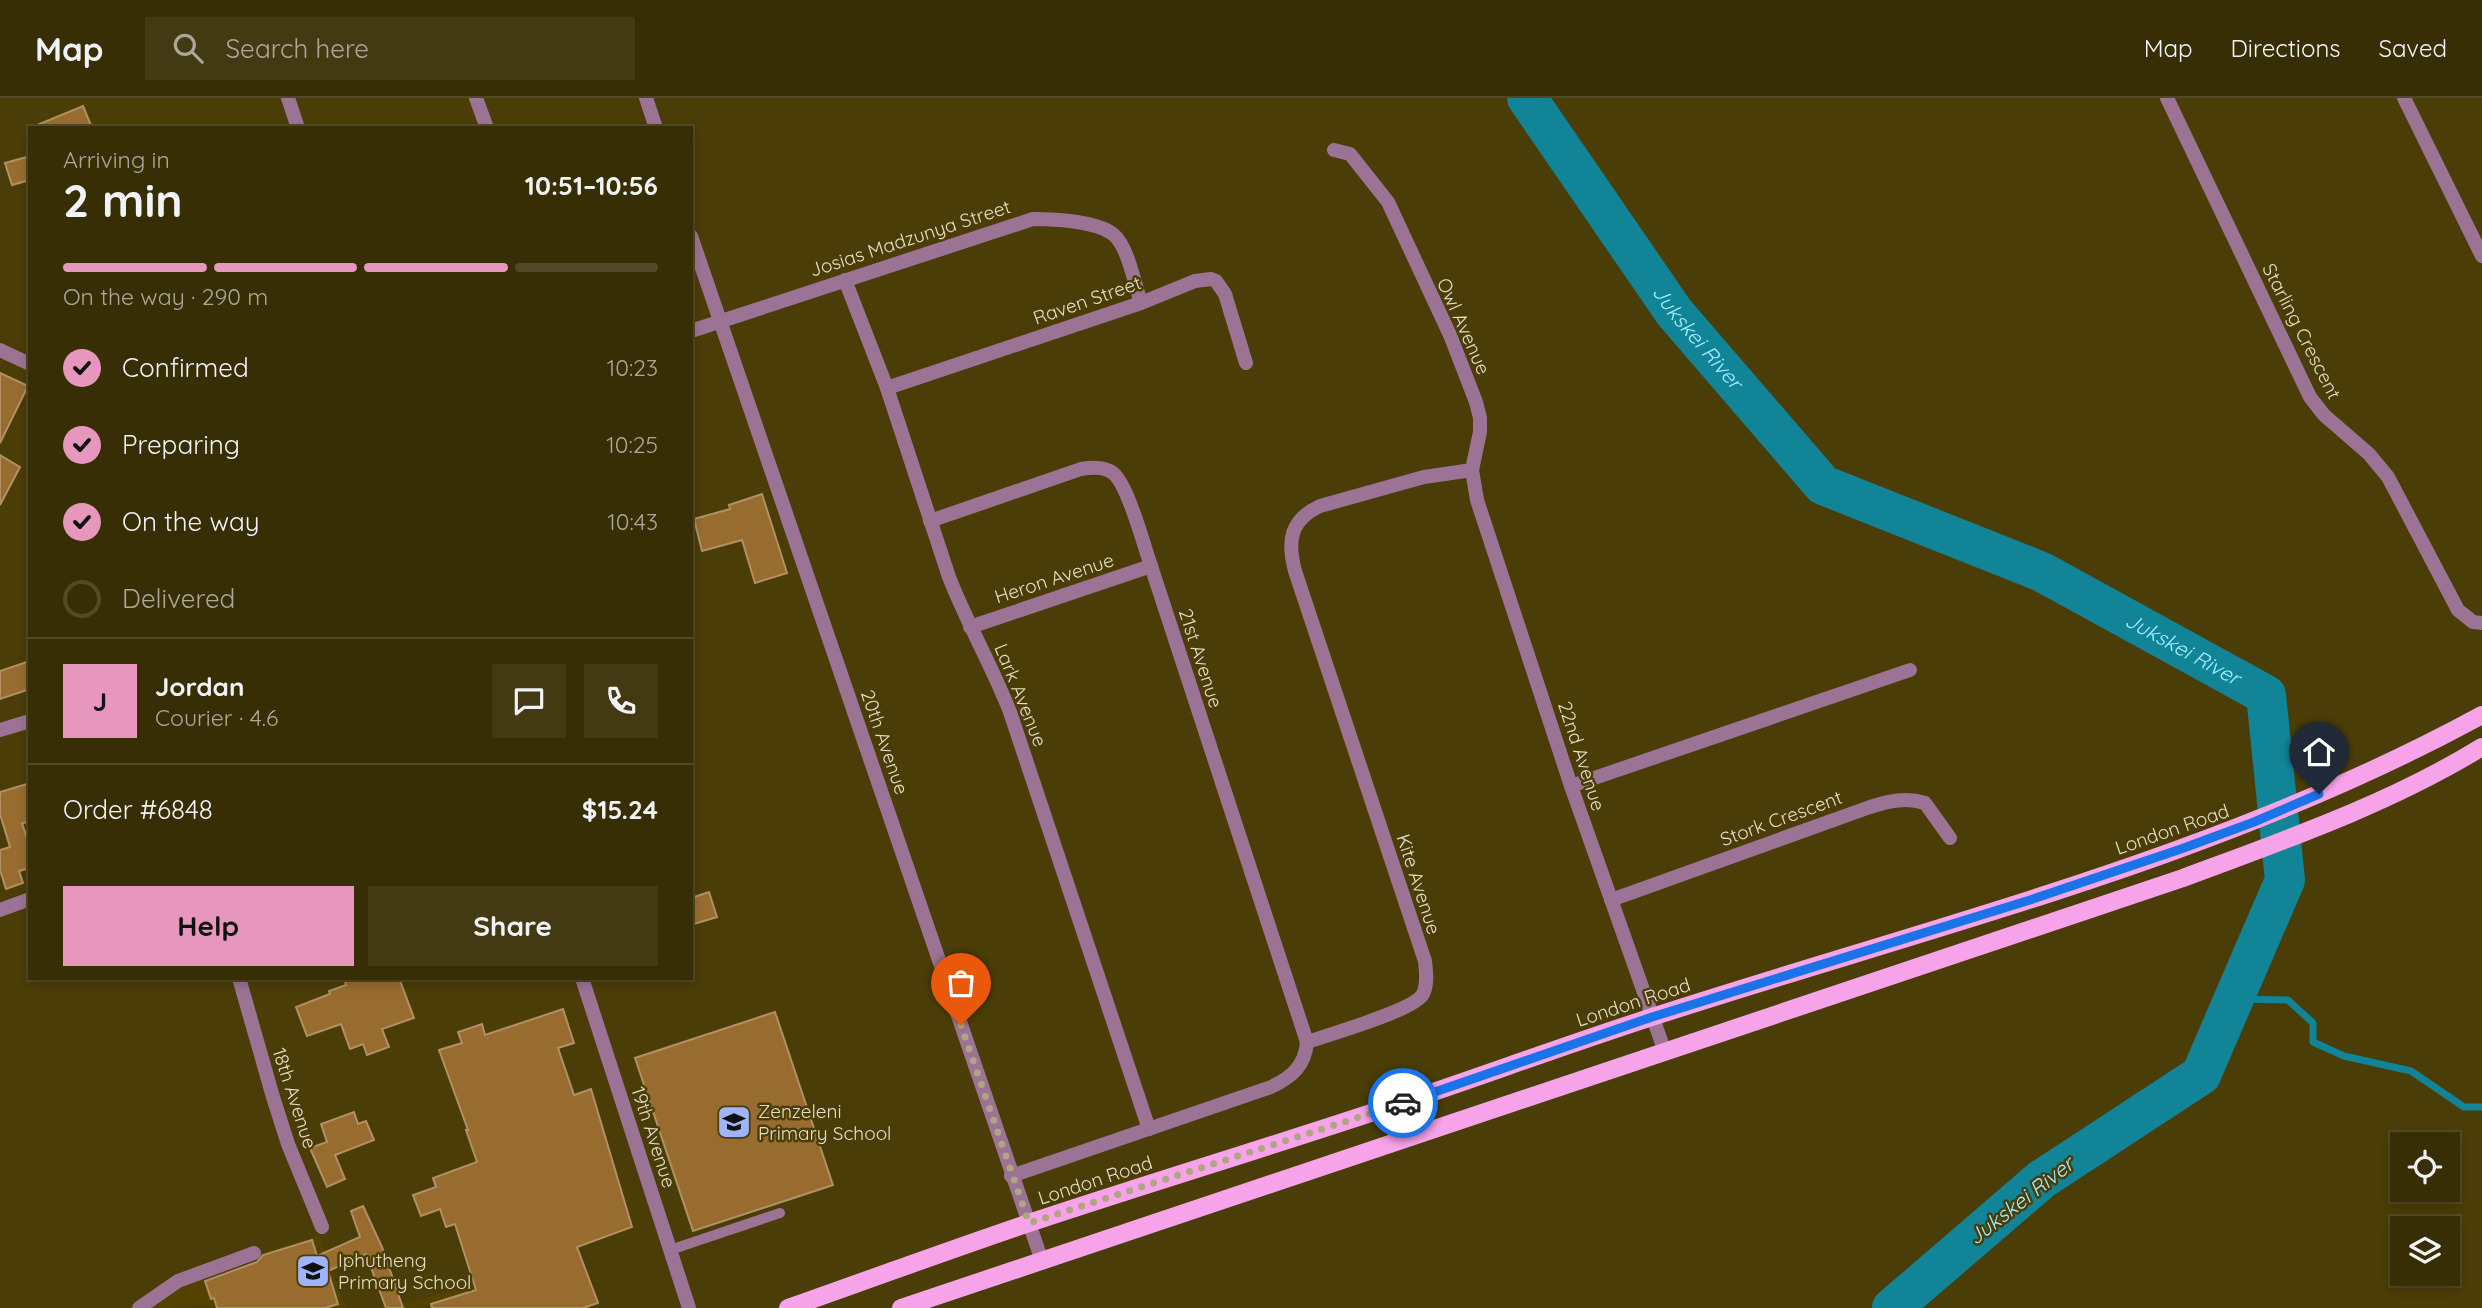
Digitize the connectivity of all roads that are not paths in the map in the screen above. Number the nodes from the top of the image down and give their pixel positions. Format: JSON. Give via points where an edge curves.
{"nodes":[{"id":1,"x":288,"y":98,"type":"edge"},
{"id":2,"x":476,"y":98,"type":"edge"},
{"id":3,"x":646,"y":98,"type":"edge"},
{"id":4,"x":2167,"y":98,"type":"edge"},
{"id":5,"x":2404,"y":98,"type":"edge"},
{"id":6,"x":297,"y":126,"type":"edge"},
{"id":7,"x":486,"y":126,"type":"edge"},
{"id":8,"x":655,"y":126,"type":"edge"},
{"id":9,"x":1334,"y":150,"type":"dead end"},
{"id":10,"x":693,"y":242,"type":"edge"},
{"id":11,"x":2482,"y":256,"type":"edge"},
{"id":12,"x":845,"y":280,"type":"junction"},
{"id":13,"x":1141,"y":303,"type":"junction"},
{"id":14,"x":719,"y":322,"type":"junction"},
{"id":15,"x":693,"y":330,"type":"edge"},
{"id":16,"x":0,"y":350,"type":"edge"},
{"id":17,"x":28,"y":363,"type":"edge"},
{"id":18,"x":1246,"y":363,"type":"dead end"},
{"id":19,"x":887,"y":388,"type":"junction"},
{"id":20,"x":1472,"y":470,"type":"junction"},
{"id":21,"x":930,"y":521,"type":"junction"},
{"id":22,"x":1151,"y":566,"type":"junction"},
{"id":23,"x":2482,"y":623,"type":"edge"},
{"id":24,"x":970,"y":626,"type":"junction"},
{"id":25,"x":1910,"y":670,"type":"dead end"},
{"id":26,"x":2482,"y":715,"type":"edge"},
{"id":27,"x":28,"y":722,"type":"edge"},
{"id":28,"x":0,"y":730,"type":"edge"},
{"id":29,"x":2482,"y":747,"type":"edge"},
{"id":30,"x":1571,"y":786,"type":"junction"},
{"id":31,"x":1950,"y":838,"type":"dead end"},
{"id":32,"x":28,"y":900,"type":"edge"},
{"id":33,"x":1611,"y":900,"type":"junction"},
{"id":34,"x":0,"y":910,"type":"edge"},
{"id":35,"x":240,"y":980,"type":"edge"},
{"id":36,"x":583,"y":980,"type":"edge"},
{"id":37,"x":1652,"y":1017,"type":"junction"},
{"id":38,"x":1307,"y":1042,"type":"junction"},
{"id":39,"x":1665,"y":1052,"type":"junction"},
{"id":40,"x":1149,"y":1129,"type":"junction"},
{"id":41,"x":1012,"y":1176,"type":"junction"},
{"id":42,"x":780,"y":1213,"type":"dead end"},
{"id":43,"x":1029,"y":1223,"type":"junction"},
{"id":44,"x":322,"y":1227,"type":"dead end"},
{"id":45,"x":670,"y":1250,"type":"junction"},
{"id":46,"x":254,"y":1253,"type":"dead end"},
{"id":47,"x":1042,"y":1261,"type":"junction"},
{"id":48,"x":139,"y":1308,"type":"edge"},
{"id":49,"x":689,"y":1308,"type":"edge"},
{"id":50,"x":788,"y":1308,"type":"edge"},
{"id":51,"x":901,"y":1308,"type":"edge"}],
"edges":[{"from":1,"to":6,"type":"street"},
{"from":2,"to":7,"type":"street"},
{"from":3,"to":8,"type":"street"},
{"from":4,"to":23,"type":"street","name":"Starling Crescent","via":[[2311,397],[2388,477],[2458,610]]},
{"from":5,"to":11,"type":"street"},
{"from":9,"to":20,"type":"street","name":"Owl Avenue","via":[[1350,154],[1388,202],[1450,335],[1476,402],[1480,432]]},
{"from":10,"to":14,"type":"street","name":"20th Avenue"},
{"from":12,"to":13,"type":"street","name":"Josias Madzunya Street","via":[[1019,222],[1045,219],[1080,222],[1114,234]]},
{"from":12,"to":14,"type":"street","name":"Josias Madzunya Street"},
{"from":12,"to":19,"type":"street","name":"Lark Avenue"},
{"from":13,"to":18,"type":"street","name":"Raven Street","via":[[1195,281],[1216,281],[1225,294]]},
{"from":13,"to":19,"type":"street","name":"Raven Street"},
{"from":14,"to":15,"type":"street","name":"Josias Madzunya Street"},
{"from":14,"to":41,"type":"street","name":"20th Avenue"},
{"from":16,"to":17,"type":"street"},
{"from":19,"to":21,"type":"street","name":"Lark Avenue"},
{"from":20,"to":30,"type":"street","name":"22nd Avenue","via":[[1477,500]]},
{"from":20,"to":38,"type":"street","name":"Kite Avenue","via":[[1424,477],[1320,506],[1309,511],[1292,533],[1295,571],[1426,975],[1423,994],[1409,1007]]},
{"from":21,"to":22,"type":"street","name":"21st Avenue","via":[[1081,469],[1103,469],[1115,476],[1126,495]]},
{"from":21,"to":24,"type":"street","name":"Lark Avenue"},
{"from":22,"to":24,"type":"street","name":"Heron Avenue"},
{"from":22,"to":38,"type":"street","name":"21st Avenue"},
{"from":24,"to":40,"type":"street","name":"Lark Avenue","via":[[1010,712]]},
{"from":25,"to":30,"type":"street"},
{"from":26,"to":37,"type":"main road","name":"London Road","via":[[2319,794],[2181,849]]},
{"from":27,"to":28,"type":"street"},
{"from":29,"to":39,"type":"main road","via":[[2423,780],[2309,831],[2183,878]]},
{"from":30,"to":33,"type":"street","name":"22nd Avenue"},
{"from":31,"to":33,"type":"street","name":"Stork Crescent","via":[[1925,803],[1896,800]]},
{"from":32,"to":34,"type":"street"},
{"from":33,"to":37,"type":"street","name":"22nd Avenue"},
{"from":35,"to":44,"type":"street","name":"18th Avenue","via":[[276,1109]]},
{"from":36,"to":45,"type":"street","name":"19th Avenue"},
{"from":37,"to":39,"type":"street","name":"22nd Avenue"},
{"from":37,"to":43,"type":"main road","name":"London Road"},
{"from":38,"to":40,"type":"street","via":[[1303,1063],[1280,1083]]},
{"from":39,"to":47,"type":"main road"},
{"from":40,"to":41,"type":"street"},
{"from":41,"to":43,"type":"street","name":"20th Avenue"},
{"from":42,"to":45,"type":"lane"},
{"from":43,"to":47,"type":"street","name":"20th Avenue"},
{"from":43,"to":50,"type":"main road","name":"London Road"},
{"from":45,"to":49,"type":"street","name":"19th Avenue"},
{"from":46,"to":48,"type":"street","via":[[178,1280]]},
{"from":47,"to":51,"type":"main road"}]}
